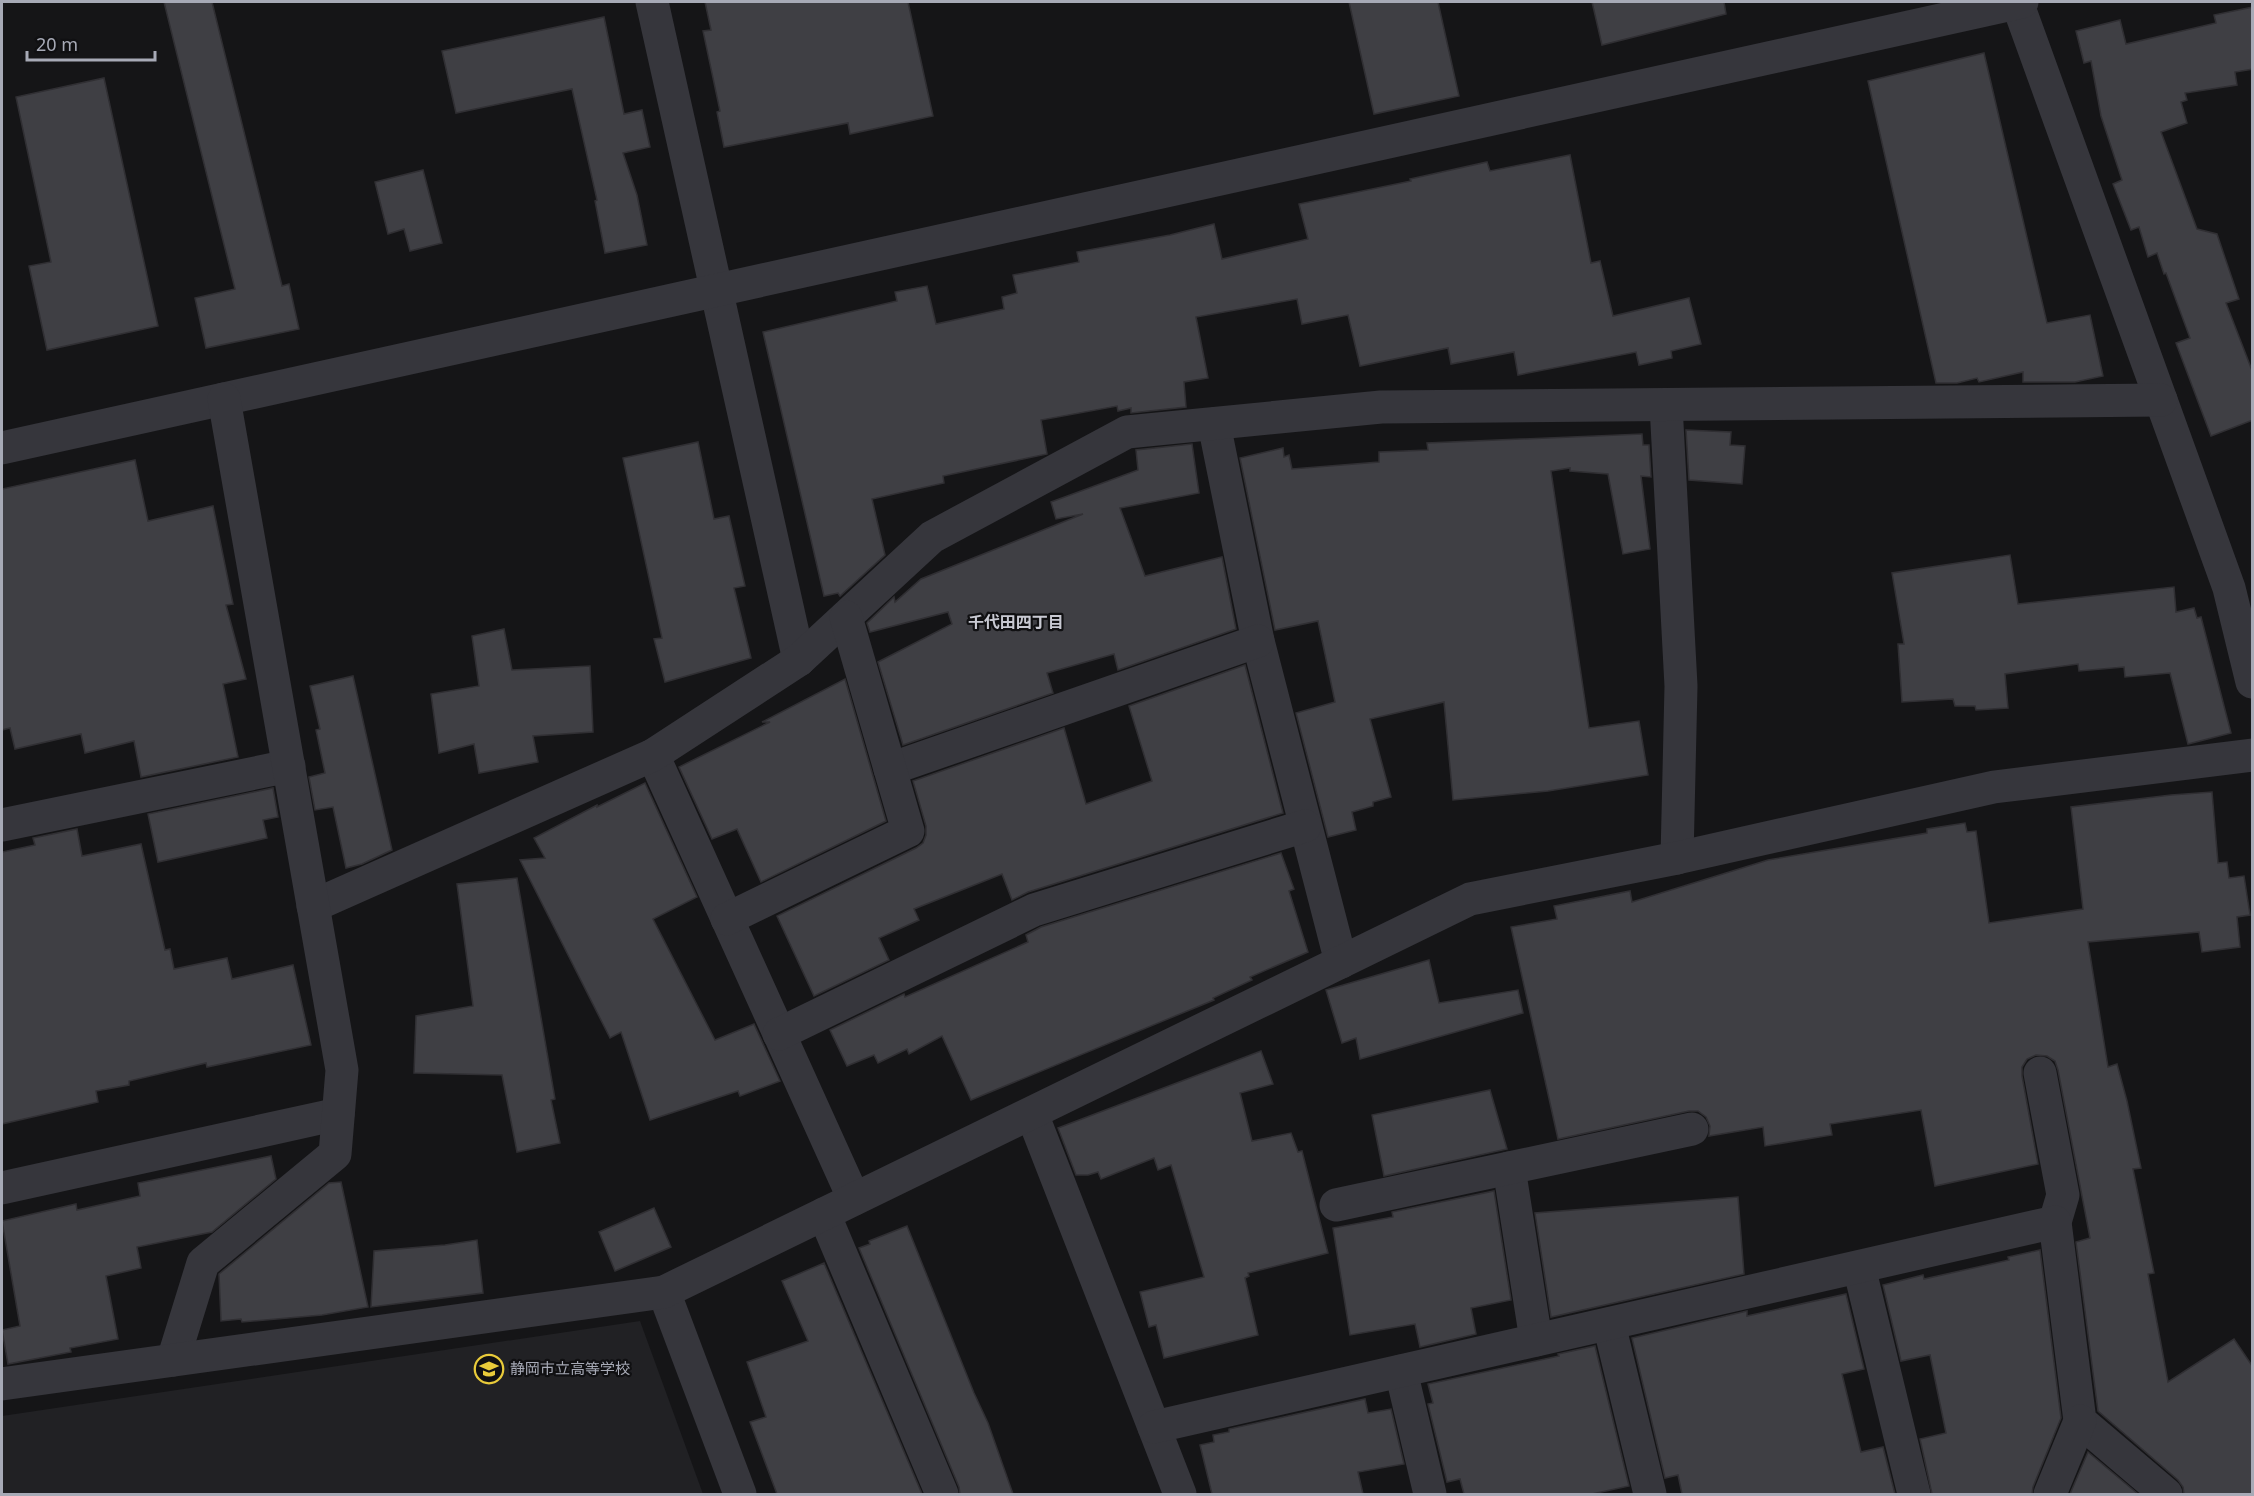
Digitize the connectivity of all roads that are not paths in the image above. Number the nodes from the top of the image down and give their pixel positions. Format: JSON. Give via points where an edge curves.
{"nodes":[{"id":1,"x":652,"y":2,"type":"edge"},
{"id":2,"x":2019,"y":2,"type":"edge"},
{"id":3,"x":717,"y":291,"type":"junction"},
{"id":4,"x":224,"y":399,"type":"junction"},
{"id":5,"x":2161,"y":400,"type":"junction"},
{"id":6,"x":1666,"y":405,"type":"junction"},
{"id":7,"x":1214,"y":424,"type":"junction"},
{"id":8,"x":2,"y":448,"type":"edge"},
{"id":9,"x":846,"y":617,"type":"junction"},
{"id":10,"x":1258,"y":641,"type":"junction"},
{"id":11,"x":799,"y":660,"type":"junction"},
{"id":12,"x":2253,"y":682,"type":"edge"},
{"id":13,"x":653,"y":755,"type":"junction"},
{"id":14,"x":2253,"y":755,"type":"edge"},
{"id":15,"x":289,"y":766,"type":"junction"},
{"id":16,"x":890,"y":769,"type":"junction"},
{"id":17,"x":2,"y":825,"type":"edge"},
{"id":18,"x":1305,"y":826,"type":"junction"},
{"id":19,"x":1677,"y":858,"type":"junction"},
{"id":20,"x":313,"y":906,"type":"junction"},
{"id":21,"x":727,"y":919,"type":"junction"},
{"id":22,"x":1341,"y":962,"type":"junction"},
{"id":23,"x":779,"y":1034,"type":"junction"},
{"id":24,"x":2040,"y":1073,"type":"dead end"},
{"id":25,"x":338,"y":1114,"type":"junction"},
{"id":26,"x":1032,"y":1114,"type":"junction"},
{"id":27,"x":1692,"y":1129,"type":"dead end"},
{"id":28,"x":1509,"y":1168,"type":"junction"},
{"id":29,"x":2,"y":1188,"type":"edge"},
{"id":30,"x":854,"y":1199,"type":"junction"},
{"id":31,"x":1336,"y":1205,"type":"dead end"},
{"id":32,"x":824,"y":1214,"type":"junction"},
{"id":33,"x":2055,"y":1222,"type":"junction"},
{"id":34,"x":1859,"y":1267,"type":"junction"},
{"id":35,"x":664,"y":1292,"type":"junction"},
{"id":36,"x":1609,"y":1324,"type":"junction"},
{"id":37,"x":1536,"y":1340,"type":"junction"},
{"id":38,"x":173,"y":1360,"type":"junction"},
{"id":39,"x":1401,"y":1371,"type":"junction"},
{"id":40,"x":2,"y":1384,"type":"edge"},
{"id":41,"x":2080,"y":1421,"type":"junction"},
{"id":42,"x":1154,"y":1427,"type":"junction"},
{"id":43,"x":740,"y":1494,"type":"edge"},
{"id":44,"x":942,"y":1494,"type":"edge"},
{"id":45,"x":1180,"y":1494,"type":"edge"},
{"id":46,"x":1430,"y":1494,"type":"edge"},
{"id":47,"x":1650,"y":1494,"type":"edge"},
{"id":48,"x":1914,"y":1494,"type":"edge"},
{"id":49,"x":2050,"y":1494,"type":"edge"},
{"id":50,"x":2166,"y":1494,"type":"edge"}],
"edges":[{"from":1,"to":3,"type":"street"},
{"from":2,"to":3,"type":"street"},
{"from":2,"to":5,"type":"street"},
{"from":3,"to":4,"type":"street"},
{"from":3,"to":11,"type":"street"},
{"from":4,"to":8,"type":"street"},
{"from":4,"to":15,"type":"street"},
{"from":5,"to":6,"type":"street"},
{"from":5,"to":12,"type":"street","via":[[2229,588]]},
{"from":6,"to":7,"type":"street","via":[[1381,407]]},
{"from":6,"to":19,"type":"street","via":[[1681,686]]},
{"from":7,"to":9,"type":"street","via":[[1126,432],[932,537]]},
{"from":7,"to":10,"type":"street"},
{"from":9,"to":11,"type":"street"},
{"from":9,"to":16,"type":"street"},
{"from":10,"to":16,"type":"street"},
{"from":10,"to":18,"type":"street"},
{"from":11,"to":13,"type":"street"},
{"from":13,"to":20,"type":"street"},
{"from":13,"to":21,"type":"street"},
{"from":14,"to":19,"type":"street","via":[[1994,787]]},
{"from":15,"to":17,"type":"street"},
{"from":15,"to":20,"type":"street"},
{"from":16,"to":21,"type":"street","via":[[908,831]]},
{"from":18,"to":22,"type":"street"},
{"from":18,"to":23,"type":"street","via":[[1034,909]]},
{"from":19,"to":22,"type":"street","via":[[1470,900]]},
{"from":20,"to":25,"type":"street","via":[[342,1070]]},
{"from":21,"to":23,"type":"street"},
{"from":22,"to":26,"type":"street"},
{"from":23,"to":30,"type":"street"},
{"from":24,"to":33,"type":"street","via":[[2063,1196]]},
{"from":25,"to":29,"type":"street"},
{"from":25,"to":38,"type":"street","via":[[335,1154],[203,1263]]},
{"from":26,"to":30,"type":"street"},
{"from":26,"to":42,"type":"street"},
{"from":27,"to":28,"type":"street"},
{"from":28,"to":31,"type":"street"},
{"from":28,"to":37,"type":"street"},
{"from":30,"to":32,"type":"street"},
{"from":32,"to":35,"type":"street"},
{"from":32,"to":44,"type":"street"},
{"from":33,"to":34,"type":"street"},
{"from":33,"to":41,"type":"street"},
{"from":34,"to":36,"type":"street"},
{"from":34,"to":48,"type":"street"},
{"from":35,"to":38,"type":"street"},
{"from":35,"to":43,"type":"street"},
{"from":36,"to":37,"type":"street"},
{"from":36,"to":47,"type":"street"},
{"from":37,"to":39,"type":"street"},
{"from":38,"to":40,"type":"street"},
{"from":39,"to":42,"type":"street"},
{"from":39,"to":46,"type":"street"},
{"from":41,"to":49,"type":"street"},
{"from":41,"to":50,"type":"street"},
{"from":42,"to":45,"type":"street"}]}
